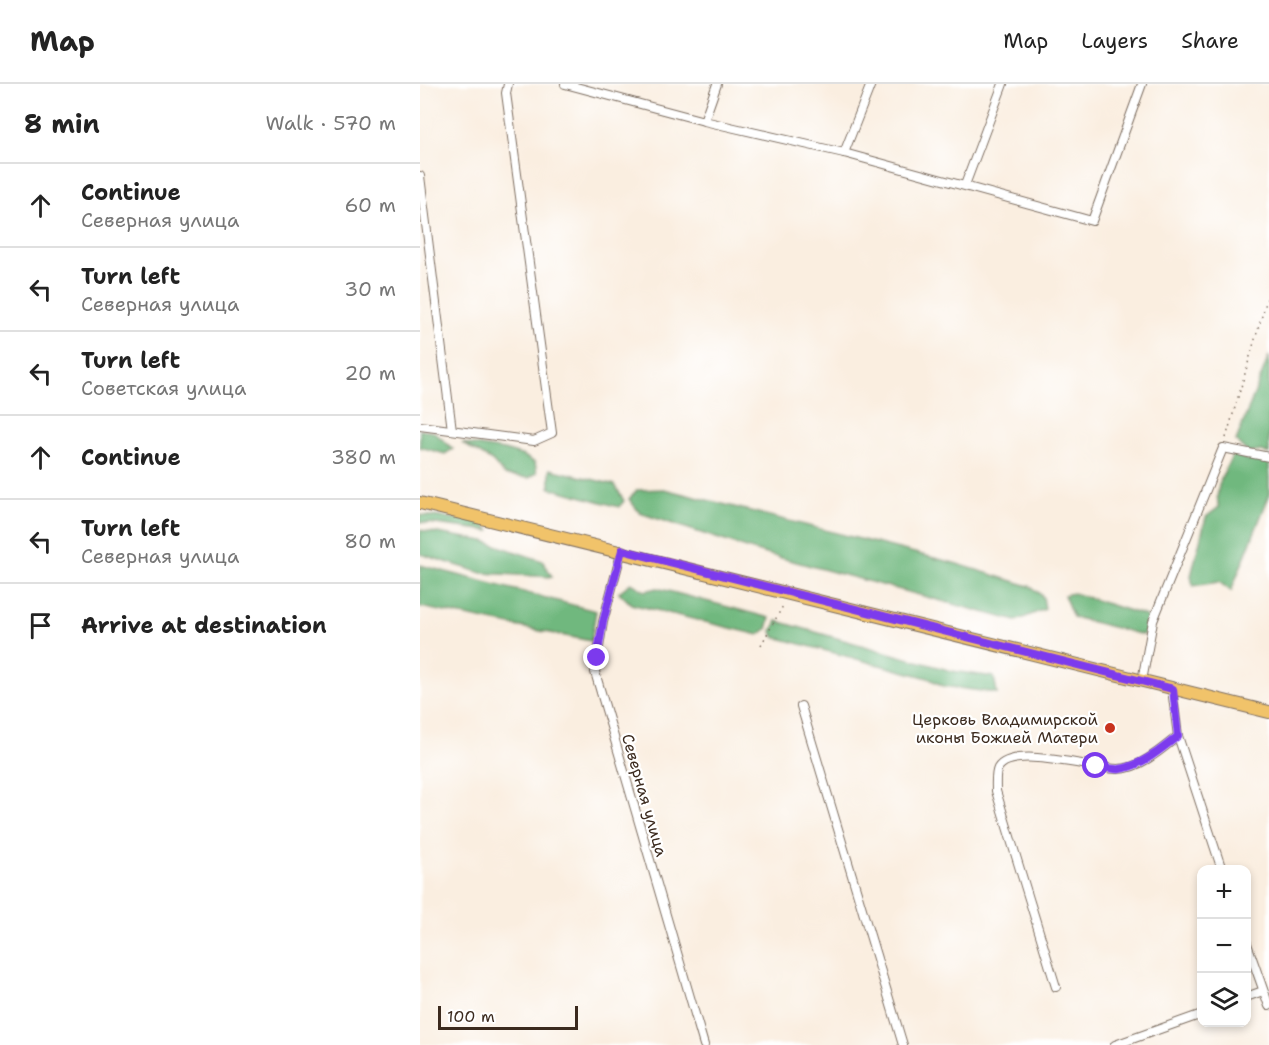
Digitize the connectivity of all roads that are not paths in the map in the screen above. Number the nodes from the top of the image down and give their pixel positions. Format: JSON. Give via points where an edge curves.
{"nodes":[{"id":1,"x":508,"y":84,"type":"edge"},
{"id":2,"x":565,"y":84,"type":"edge"},
{"id":3,"x":717,"y":84,"type":"edge"},
{"id":4,"x":871,"y":84,"type":"edge"},
{"id":5,"x":1003,"y":84,"type":"edge"},
{"id":6,"x":1142,"y":84,"type":"edge"},
{"id":7,"x":704,"y":121,"type":"junction"},
{"id":8,"x":844,"y":153,"type":"junction"},
{"id":9,"x":420,"y":176,"type":"edge"},
{"id":10,"x":965,"y":185,"type":"junction"},
{"id":11,"x":420,"y":426,"type":"edge"},
{"id":12,"x":452,"y":430,"type":"junction"},
{"id":13,"x":1269,"y":457,"type":"edge"},
{"id":14,"x":420,"y":503,"type":"edge"},
{"id":15,"x":622,"y":550,"type":"junction"},
{"id":16,"x":1142,"y":681,"type":"junction"},
{"id":17,"x":1173,"y":689,"type":"junction"},
{"id":18,"x":801,"y":706,"type":"dead end"},
{"id":19,"x":1269,"y":712,"type":"edge"},
{"id":20,"x":1178,"y":736,"type":"junction"},
{"id":21,"x":1220,"y":865,"type":"edge"},
{"id":22,"x":1251,"y":956,"type":"edge"},
{"id":23,"x":1056,"y":987,"type":"dead end"},
{"id":24,"x":1263,"y":991,"type":"junction"},
{"id":25,"x":1251,"y":995,"type":"edge"},
{"id":26,"x":1269,"y":1006,"type":"edge"},
{"id":27,"x":1197,"y":1016,"type":"edge"},
{"id":28,"x":704,"y":1045,"type":"edge"},
{"id":29,"x":903,"y":1045,"type":"edge"},
{"id":30,"x":1115,"y":1045,"type":"edge"}],
"edges":[{"from":1,"to":12,"type":"street","via":[[506,93],[552,433],[534,441]]},
{"from":2,"to":7,"type":"street"},
{"from":3,"to":7,"type":"street"},
{"from":4,"to":8,"type":"street"},
{"from":5,"to":10,"type":"street"},
{"from":6,"to":10,"type":"street","via":[[1092,220]]},
{"from":7,"to":8,"type":"street"},
{"from":8,"to":10,"type":"street"},
{"from":9,"to":12,"type":"street"},
{"from":11,"to":12,"type":"street"},
{"from":13,"to":16,"type":"street","via":[[1223,448],[1153,621]]},
{"from":14,"to":15,"type":"main road"},
{"from":15,"to":16,"type":"main road"},
{"from":15,"to":28,"type":"street","name":"Северная улица","via":[[595,672]]},
{"from":16,"to":17,"type":"main road"},
{"from":17,"to":19,"type":"main road"},
{"from":17,"to":20,"type":"street"},
{"from":18,"to":29,"type":"street"},
{"from":20,"to":21,"type":"street"},
{"from":20,"to":23,"type":"street","via":[[1160,751],[1120,769],[1023,757],[1005,761],[997,770],[996,791]]},
{"from":22,"to":24,"type":"street"},
{"from":24,"to":25,"type":"street"},
{"from":24,"to":26,"type":"street"},
{"from":27,"to":30,"type":"street"}]}
